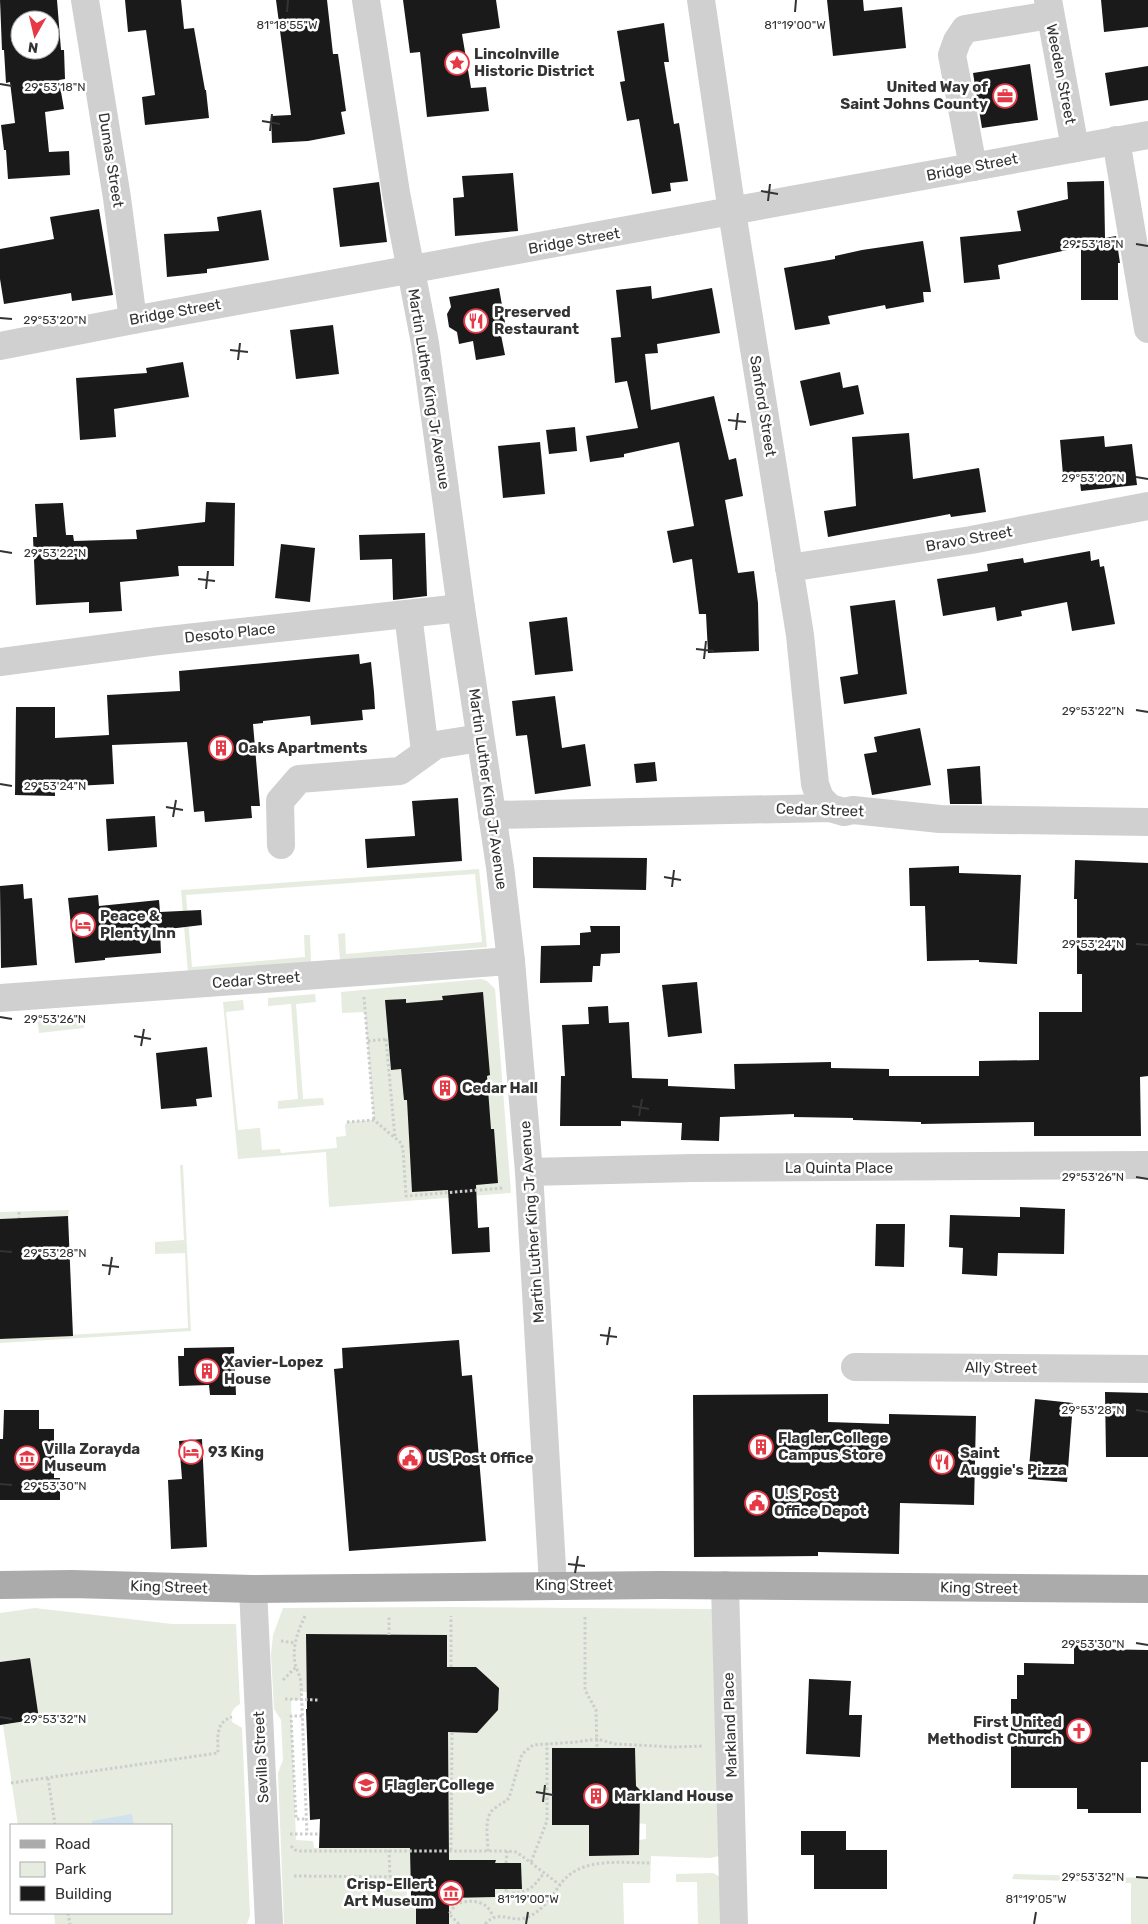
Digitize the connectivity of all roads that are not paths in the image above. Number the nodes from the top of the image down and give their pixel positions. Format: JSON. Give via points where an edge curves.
{"nodes":[{"id":1,"x":85,"y":0,"type":"edge"},
{"id":2,"x":366,"y":0,"type":"edge"},
{"id":3,"x":701,"y":0,"type":"edge"},
{"id":4,"x":1049,"y":8,"type":"edge"},
{"id":5,"x":1148,"y":135,"type":"edge"},
{"id":6,"x":1116,"y":140,"type":"junction"},
{"id":7,"x":1075,"y":148,"type":"junction"},
{"id":8,"x":973,"y":167,"type":"junction"},
{"id":9,"x":732,"y":212,"type":"junction"},
{"id":10,"x":410,"y":270,"type":"junction"},
{"id":11,"x":133,"y":320,"type":"junction"},
{"id":12,"x":1148,"y":329,"type":"edge"},
{"id":13,"x":0,"y":346,"type":"edge"},
{"id":14,"x":1148,"y":506,"type":"edge"},
{"id":15,"x":789,"y":568,"type":"junction"},
{"id":16,"x":461,"y":608,"type":"junction"},
{"id":17,"x":408,"y":614,"type":"junction"},
{"id":18,"x":0,"y":662,"type":"edge"},
{"id":19,"x":480,"y":738,"type":"junction"},
{"id":20,"x":425,"y":751,"type":"junction"},
{"id":21,"x":830,"y":808,"type":"junction"},
{"id":22,"x":492,"y":814,"type":"junction"},
{"id":23,"x":1148,"y":822,"type":"edge"},
{"id":24,"x":281,"y":845,"type":"dead end"},
{"id":25,"x":511,"y":961,"type":"junction"},
{"id":26,"x":0,"y":998,"type":"edge"},
{"id":27,"x":1148,"y":1165,"type":"edge"},
{"id":28,"x":529,"y":1172,"type":"junction"},
{"id":29,"x":854,"y":1367,"type":"dead end"},
{"id":30,"x":1148,"y":1370,"type":"edge"},
{"id":31,"x":0,"y":1585,"type":"edge"},
{"id":32,"x":553,"y":1585,"type":"junction"},
{"id":33,"x":725,"y":1585,"type":"junction"},
{"id":34,"x":253,"y":1589,"type":"junction"},
{"id":35,"x":1148,"y":1589,"type":"edge"},
{"id":36,"x":269,"y":1924,"type":"edge"},
{"id":37,"x":734,"y":1924,"type":"edge"}],
"edges":[{"from":1,"to":11,"type":"street","name":"Dumas Street"},
{"from":2,"to":10,"type":"street","name":"Martin Luther King Jr Avenue"},
{"from":3,"to":9,"type":"street","name":"Sanford Street"},
{"from":4,"to":7,"type":"street","name":"Weeden Street"},
{"from":4,"to":8,"type":"street","via":[[965,29],[957,41],[952,55]]},
{"from":5,"to":6,"type":"street","name":"Bridge Street"},
{"from":6,"to":7,"type":"street","name":"Bridge Street"},
{"from":6,"to":12,"type":"street"},
{"from":7,"to":8,"type":"street","name":"Bridge Street"},
{"from":8,"to":9,"type":"street","name":"Bridge Street"},
{"from":9,"to":10,"type":"street","name":"Bridge Street"},
{"from":9,"to":15,"type":"street","name":"Sanford Street"},
{"from":10,"to":11,"type":"street","name":"Bridge Street"},
{"from":10,"to":16,"type":"street","name":"Martin Luther King Jr Avenue","via":[[425,342]]},
{"from":11,"to":13,"type":"street","name":"Bridge Street"},
{"from":14,"to":15,"type":"street","name":"Bravo Street","via":[[971,540]]},
{"from":15,"to":21,"type":"street","name":"Sanford Street","via":[[800,635],[815,784],[820,798]]},
{"from":16,"to":17,"type":"street","name":"Desoto Place"},
{"from":16,"to":19,"type":"street","name":"Martin Luther King Jr Avenue"},
{"from":17,"to":18,"type":"street","name":"Desoto Place"},
{"from":17,"to":20,"type":"street"},
{"from":19,"to":20,"type":"street","via":[[436,744]]},
{"from":19,"to":22,"type":"street","name":"Martin Luther King Jr Avenue"},
{"from":20,"to":24,"type":"street","via":[[400,771],[299,780],[280,801]]},
{"from":21,"to":22,"type":"street","name":"Cedar Street"},
{"from":21,"to":23,"type":"street","name":"Cedar Street","via":[[844,812],[853,810],[940,819]]},
{"from":22,"to":25,"type":"street","name":"Martin Luther King Jr Avenue"},
{"from":25,"to":26,"type":"street","name":"Cedar Street"},
{"from":25,"to":28,"type":"street","name":"Martin Luther King Jr Avenue"},
{"from":27,"to":28,"type":"street","name":"La Quinta Place"},
{"from":28,"to":32,"type":"street","name":"Martin Luther King Jr Avenue"},
{"from":29,"to":30,"type":"street","name":"Ally Street"},
{"from":31,"to":34,"type":"main road","name":"King Street"},
{"from":32,"to":33,"type":"main road","name":"King Street"},
{"from":32,"to":34,"type":"main road","name":"King Street"},
{"from":33,"to":35,"type":"main road","name":"King Street"},
{"from":33,"to":37,"type":"street","name":"Markland Place"},
{"from":34,"to":36,"type":"street","name":"Sevilla Street"}]}
